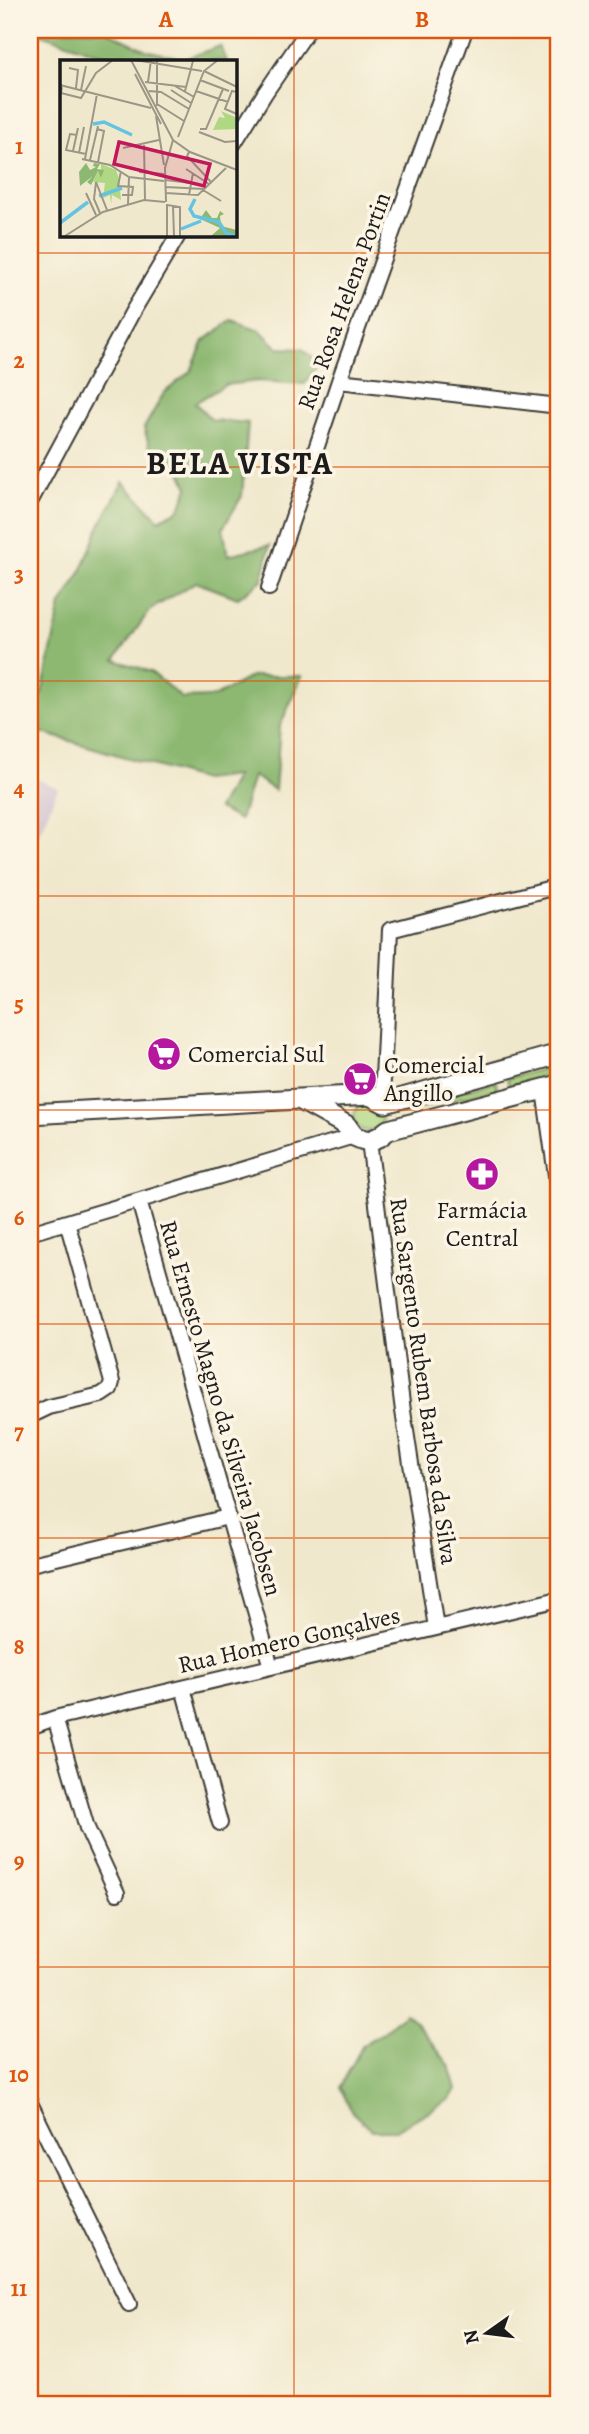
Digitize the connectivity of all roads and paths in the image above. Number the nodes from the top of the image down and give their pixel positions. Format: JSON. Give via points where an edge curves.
{"nodes":[{"id":1,"x":308,"y":30,"type":"edge"},
{"id":2,"x":465,"y":30,"type":"edge"},
{"id":3,"x":236,"y":140,"type":"edge"},
{"id":4,"x":178,"y":236,"type":"edge"},
{"id":5,"x":339,"y":381,"type":"junction"},
{"id":6,"x":559,"y":405,"type":"edge"},
{"id":7,"x":30,"y":502,"type":"edge"},
{"id":8,"x":269,"y":588,"type":"dead end"},
{"id":9,"x":559,"y":886,"type":"edge"},
{"id":10,"x":559,"y":1054,"type":"edge"},
{"id":11,"x":552,"y":1087,"type":"edge"},
{"id":12,"x":358,"y":1097,"type":"junction"},
{"id":13,"x":297,"y":1098,"type":"junction"},
{"id":14,"x":384,"y":1102,"type":"junction"},
{"id":15,"x":30,"y":1114,"type":"edge"},
{"id":16,"x":388,"y":1130,"type":"junction"},
{"id":17,"x":356,"y":1134,"type":"junction"},
{"id":18,"x":559,"y":1197,"type":"edge"},
{"id":19,"x":139,"y":1201,"type":"junction"},
{"id":20,"x":67,"y":1222,"type":"junction"},
{"id":21,"x":30,"y":1233,"type":"edge"},
{"id":22,"x":30,"y":1416,"type":"edge"},
{"id":23,"x":228,"y":1517,"type":"junction"},
{"id":24,"x":31,"y":1564,"type":"edge"},
{"id":25,"x":559,"y":1599,"type":"edge"},
{"id":26,"x":436,"y":1628,"type":"junction"},
{"id":27,"x":271,"y":1667,"type":"junction"},
{"id":28,"x":183,"y":1688,"type":"junction"},
{"id":29,"x":55,"y":1718,"type":"junction"},
{"id":30,"x":30,"y":1727,"type":"edge"},
{"id":31,"x":220,"y":1823,"type":"dead end"},
{"id":32,"x":117,"y":1892,"type":"dead end"},
{"id":33,"x":30,"y":2103,"type":"edge"},
{"id":34,"x":128,"y":2304,"type":"dead end"}],
"edges":[{"from":1,"to":3,"type":"street"},
{"from":2,"to":5,"type":"street","name":"Rua Rosa Helena Portin"},
{"from":4,"to":7,"type":"street"},
{"from":5,"to":6,"type":"street"},
{"from":5,"to":8,"type":"street","name":"Rua Rosa Helena Portin"},
{"from":9,"to":14,"type":"street","via":[[390,930]]},
{"from":10,"to":14,"type":"main road"},
{"from":11,"to":16,"type":"main road"},
{"from":11,"to":18,"type":"street"},
{"from":12,"to":13,"type":"main road"},
{"from":12,"to":14,"type":"main road","via":[[370,1095]]},
{"from":12,"to":17,"type":"main road","via":[[348,1109]]},
{"from":13,"to":15,"type":"main road"},
{"from":13,"to":17,"type":"main road"},
{"from":14,"to":16,"type":"main road","via":[[391,1117]]},
{"from":16,"to":17,"type":"main road","via":[[379,1137]]},
{"from":17,"to":19,"type":"street"},
{"from":17,"to":26,"type":"street","name":"Rua Sargento Rubem Barbosa da Silva"},
{"from":19,"to":20,"type":"street"},
{"from":19,"to":23,"type":"street","name":"Rua Ernesto Magno da Silveira Jacobsen"},
{"from":20,"to":21,"type":"street"},
{"from":20,"to":22,"type":"street","via":[[112,1381],[106,1393],[49,1406]]},
{"from":23,"to":24,"type":"street"},
{"from":23,"to":27,"type":"street","name":"Rua Ernesto Magno da Silveira Jacobsen"},
{"from":25,"to":26,"type":"street","name":"Rua Homero Gonçalves"},
{"from":26,"to":27,"type":"street","name":"Rua Homero Gonçalves"},
{"from":27,"to":28,"type":"street","name":"Rua Homero Gonçalves"},
{"from":28,"to":29,"type":"street","name":"Rua Homero Gonçalves"},
{"from":28,"to":31,"type":"street"},
{"from":29,"to":30,"type":"street","name":"Rua Homero Gonçalves"},
{"from":29,"to":32,"type":"street","via":[[87,1828]]},
{"from":33,"to":34,"type":"street"}]}
